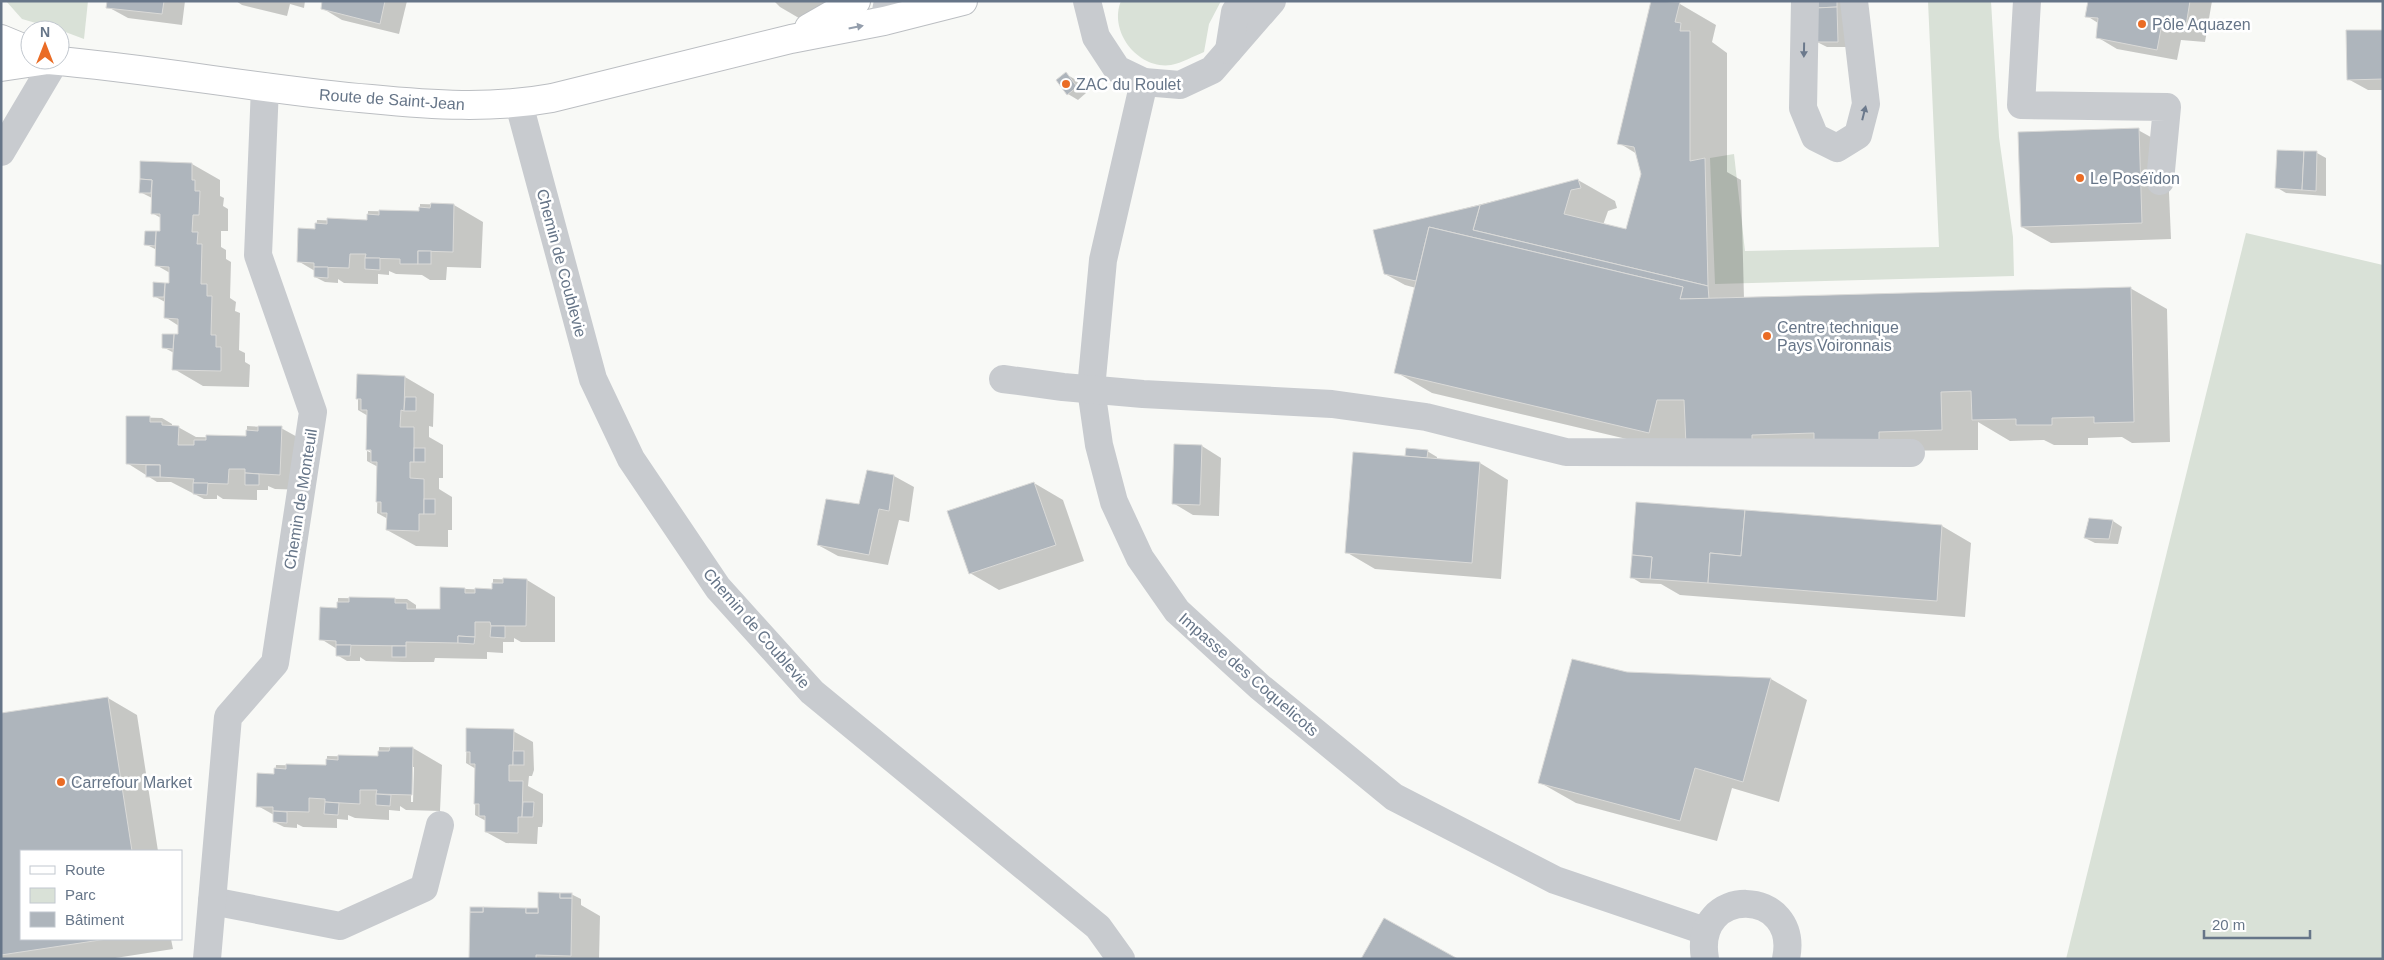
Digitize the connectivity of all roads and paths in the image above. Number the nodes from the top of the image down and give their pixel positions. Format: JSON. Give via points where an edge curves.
{"nodes":[{"id":1,"x":856,"y":1,"type":"edge"},
{"id":2,"x":963,"y":1,"type":"edge"},
{"id":3,"x":1087,"y":1,"type":"edge"},
{"id":4,"x":1242,"y":1,"type":"edge"},
{"id":5,"x":1272,"y":1,"type":"edge"},
{"id":6,"x":1805,"y":1,"type":"edge"},
{"id":7,"x":1854,"y":1,"type":"edge"},
{"id":8,"x":2027,"y":1,"type":"edge"},
{"id":9,"x":886,"y":11,"type":"edge"},
{"id":10,"x":790,"y":39,"type":"junction"},
{"id":11,"x":1228,"y":52,"type":"junction"},
{"id":12,"x":70,"y":63,"type":"edge"},
{"id":13,"x":45,"y":70,"type":"edge"},
{"id":14,"x":1144,"y":82,"type":"junction"},
{"id":15,"x":265,"y":87,"type":"junction"},
{"id":16,"x":520,"y":104,"type":"junction"},
{"id":17,"x":1,"y":152,"type":"edge"},
{"id":18,"x":2160,"y":181,"type":"dead end"},
{"id":19,"x":1003,"y":379,"type":"dead end"},
{"id":20,"x":1092,"y":389,"type":"junction"},
{"id":21,"x":1911,"y":453,"type":"dead end"},
{"id":22,"x":440,"y":825,"type":"dead end"},
{"id":23,"x":212,"y":901,"type":"junction"},
{"id":24,"x":1705,"y":931,"type":"junction"},
{"id":25,"x":207,"y":959,"type":"edge"},
{"id":26,"x":1121,"y":959,"type":"edge"},
{"id":27,"x":1705,"y":959,"type":"edge"},
{"id":28,"x":1786,"y":959,"type":"edge"}],
"edges":[{"from":1,"to":10,"type":"main road","name":"Route de Saint-Jean"},
{"from":2,"to":9,"type":"main road","name":"Route de Saint-Jean"},
{"from":3,"to":14,"type":"street","via":[[1096,36],[1117,69]]},
{"from":4,"to":11,"type":"street","via":[[1235,12]]},
{"from":5,"to":11,"type":"street"},
{"from":6,"to":7,"type":"street","one_way":true,"via":[[1803,108],[1816,137],[1837,148],[1858,136],[1866,104]]},
{"from":8,"to":18,"type":"street","via":[[2021,105],[2167,107]]},
{"from":10,"to":9,"type":"main road","name":"Route de Saint-Jean","one_way":true},
{"from":10,"to":16,"type":"main road","name":"Route de Saint-Jean"},
{"from":11,"to":14,"type":"street","via":[[1212,70],[1180,85]]},
{"from":12,"to":15,"type":"main road","name":"Route de Saint-Jean"},
{"from":13,"to":17,"type":"street"},
{"from":14,"to":20,"type":"street","name":"Impasse des Coquelicots","via":[[1103,260]]},
{"from":15,"to":16,"type":"main road","name":"Route de Saint-Jean","via":[[440,105]]},
{"from":15,"to":23,"type":"street","name":"Chemin de Monteuil","via":[[258,255],[313,412],[275,663],[228,717]]},
{"from":16,"to":26,"type":"street","name":"Chemin de Coublevie","via":[[593,379],[631,459],[718,588],[812,692],[1098,927]]},
{"from":19,"to":20,"type":"street"},
{"from":20,"to":21,"type":"street","via":[[1332,404],[1426,418],[1566,452]]},
{"from":20,"to":24,"type":"street","name":"Impasse des Coquelicots","via":[[1098,445],[1114,502],[1140,558],[1177,610],[1260,687],[1394,797],[1555,880]]},
{"from":22,"to":23,"type":"street","via":[[424,888],[340,926]]},
{"from":23,"to":25,"type":"street","name":"Chemin de Monteuil"},
{"from":24,"to":27,"type":"street","via":[[1702,946]]},
{"from":24,"to":28,"type":"street","via":[[1711,920],[1733,905],[1759,905],[1780,920],[1786,932],[1789,947]]}]}
